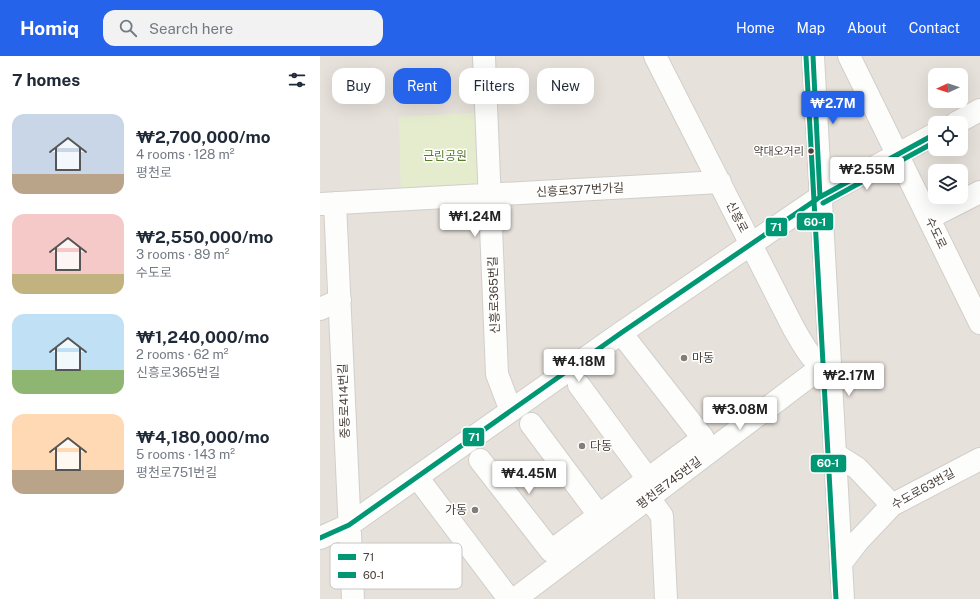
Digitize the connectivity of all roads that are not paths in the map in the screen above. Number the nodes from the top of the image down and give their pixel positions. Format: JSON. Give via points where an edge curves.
{"nodes":[{"id":1,"x":484,"y":56,"type":"edge"},
{"id":2,"x":655,"y":56,"type":"edge"},
{"id":3,"x":812,"y":56,"type":"edge"},
{"id":4,"x":850,"y":56,"type":"edge"},
{"id":5,"x":980,"y":110,"type":"edge"},
{"id":6,"x":968,"y":116,"type":"edge"},
{"id":7,"x":928,"y":138,"type":"edge"},
{"id":8,"x":898,"y":155,"type":"junction"},
{"id":9,"x":720,"y":182,"type":"junction"},
{"id":10,"x":980,"y":192,"type":"edge"},
{"id":11,"x":490,"y":195,"type":"junction"},
{"id":12,"x":820,"y":197,"type":"junction"},
{"id":13,"x":328,"y":204,"type":"edge"},
{"id":14,"x":929,"y":218,"type":"junction"},
{"id":15,"x":751,"y":244,"type":"junction"},
{"id":16,"x":340,"y":300,"type":"junction"},
{"id":17,"x":320,"y":310,"type":"edge"},
{"id":18,"x":980,"y":323,"type":"edge"},
{"id":19,"x":621,"y":333,"type":"junction"},
{"id":20,"x":827,"y":369,"type":"junction"},
{"id":21,"x":579,"y":385,"type":"dead end"},
{"id":22,"x":757,"y":398,"type":"dead end"},
{"id":23,"x":511,"y":411,"type":"junction"},
{"id":24,"x":531,"y":424,"type":"dead end"},
{"id":25,"x":703,"y":438,"type":"junction"},
{"id":26,"x":835,"y":454,"type":"junction"},
{"id":27,"x":980,"y":459,"type":"edge"},
{"id":28,"x":480,"y":460,"type":"dead end"},
{"id":29,"x":417,"y":477,"type":"junction"},
{"id":30,"x":649,"y":488,"type":"junction"},
{"id":31,"x":892,"y":505,"type":"junction"},
{"id":32,"x":599,"y":516,"type":"junction"},
{"id":33,"x":349,"y":525,"type":"junction"},
{"id":34,"x":320,"y":538,"type":"edge"},
{"id":35,"x":350,"y":543,"type":"edge"},
{"id":36,"x":841,"y":564,"type":"junction"},
{"id":37,"x":352,"y":589,"type":"edge"},
{"id":38,"x":849,"y":596,"type":"edge"},
{"id":39,"x":353,"y":599,"type":"edge"},
{"id":40,"x":509,"y":599,"type":"edge"},
{"id":41,"x":515,"y":599,"type":"edge"},
{"id":42,"x":666,"y":599,"type":"edge"}],
"edges":[{"from":1,"to":11,"type":"street","name":"신흥로365번길"},
{"from":2,"to":9,"type":"street","name":"신흥로"},
{"from":3,"to":12,"type":"street"},
{"from":4,"to":8,"type":"street","name":"수도로"},
{"from":5,"to":6,"type":"street"},
{"from":7,"to":8,"type":"street"},
{"from":8,"to":12,"type":"street"},
{"from":8,"to":14,"type":"street","name":"수도로"},
{"from":9,"to":11,"type":"street","name":"신흥로377번가길"},
{"from":9,"to":15,"type":"street","name":"신흥로"},
{"from":10,"to":14,"type":"street"},
{"from":11,"to":13,"type":"street","name":"신흥로377번가길"},
{"from":11,"to":23,"type":"street","name":"신흥로365번길","via":[[497,374]]},
{"from":12,"to":15,"type":"street"},
{"from":12,"to":20,"type":"street"},
{"from":13,"to":16,"type":"street","name":"중동로414번길"},
{"from":14,"to":18,"type":"street","name":"수도로"},
{"from":15,"to":19,"type":"street"},
{"from":15,"to":20,"type":"street","name":"신흥로","via":[[794,329],[810,355]]},
{"from":16,"to":17,"type":"street"},
{"from":16,"to":33,"type":"street","name":"중동로414번길"},
{"from":19,"to":23,"type":"street"},
{"from":19,"to":25,"type":"street"},
{"from":20,"to":26,"type":"street"},
{"from":20,"to":30,"type":"street","name":"평천로745번길","via":[[811,375]]},
{"from":21,"to":30,"type":"street"},
{"from":22,"to":25,"type":"street"},
{"from":23,"to":29,"type":"street"},
{"from":24,"to":32,"type":"street"},
{"from":25,"to":30,"type":"street"},
{"from":26,"to":31,"type":"street","via":[[857,468]]},
{"from":26,"to":36,"type":"street"},
{"from":27,"to":31,"type":"street","name":"수도로63번길"},
{"from":28,"to":32,"type":"street","via":[[551,551]]},
{"from":29,"to":33,"type":"street"},
{"from":29,"to":40,"type":"street"},
{"from":30,"to":32,"type":"street"},
{"from":30,"to":41,"type":"street","name":"평천로745번길"},
{"from":30,"to":42,"type":"street","via":[[662,516]]},
{"from":31,"to":36,"type":"street","name":"수도로63번길","via":[[858,541]]},
{"from":33,"to":34,"type":"street"},
{"from":33,"to":35,"type":"street","name":"중동로414번길"},
{"from":36,"to":38,"type":"street"},
{"from":37,"to":39,"type":"street","name":"중동로414번길"}]}
